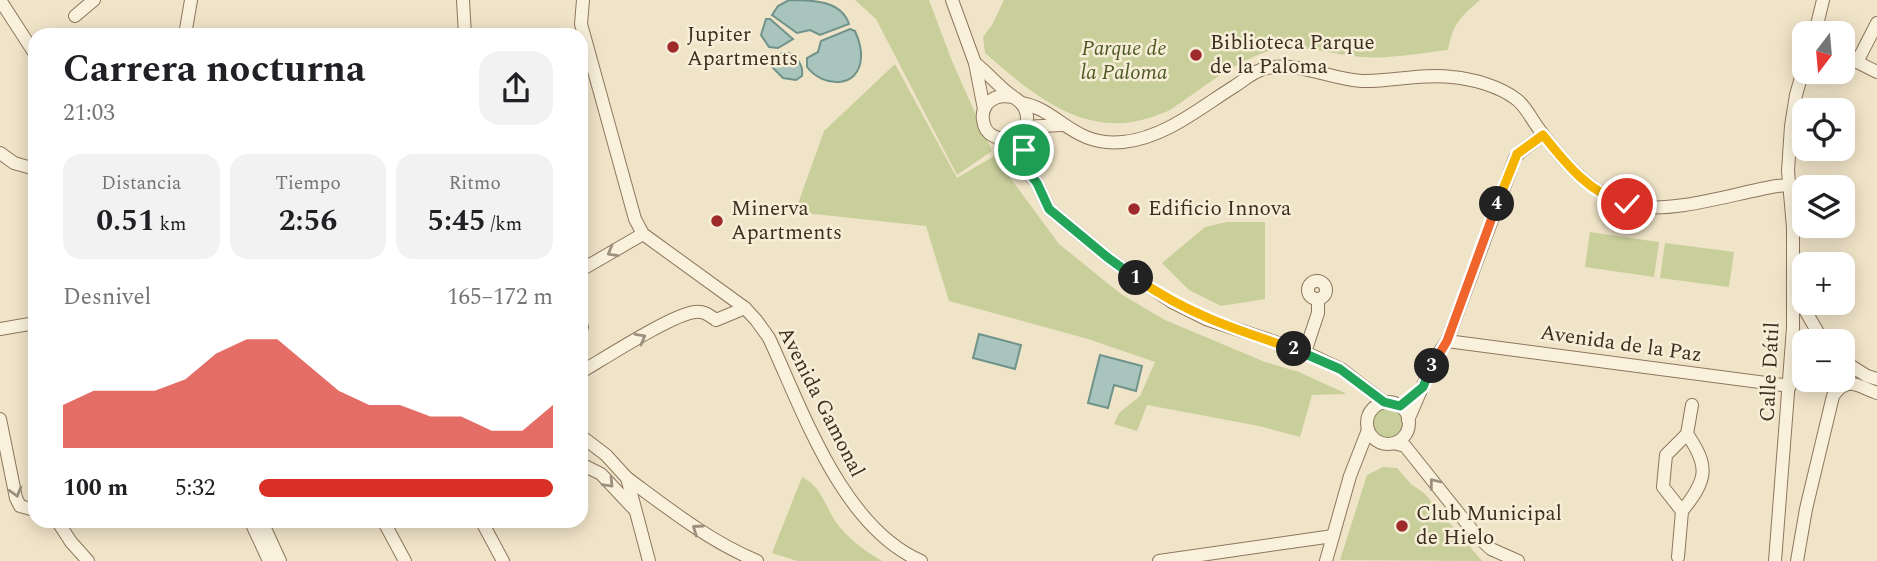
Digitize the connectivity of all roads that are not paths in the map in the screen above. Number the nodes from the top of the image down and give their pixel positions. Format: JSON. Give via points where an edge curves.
{"nodes":[{"id":1,"x":0,"y":0,"type":"edge"},
{"id":2,"x":94,"y":0,"type":"edge"},
{"id":3,"x":191,"y":0,"type":"edge"},
{"id":4,"x":463,"y":0,"type":"edge"},
{"id":5,"x":583,"y":0,"type":"edge"},
{"id":6,"x":952,"y":0,"type":"edge"},
{"id":7,"x":1823,"y":0,"type":"edge"},
{"id":8,"x":75,"y":16,"type":"dead end"},
{"id":9,"x":1818,"y":21,"type":"edge"},
{"id":10,"x":1877,"y":23,"type":"edge"},
{"id":11,"x":186,"y":28,"type":"edge"},
{"id":12,"x":465,"y":28,"type":"edge"},
{"id":13,"x":581,"y":28,"type":"edge"},
{"id":14,"x":28,"y":43,"type":"edge"},
{"id":15,"x":1857,"y":62,"type":"joint"},
{"id":16,"x":975,"y":63,"type":"junction"},
{"id":17,"x":1877,"y":72,"type":"edge"},
{"id":18,"x":588,"y":76,"type":"edge"},
{"id":19,"x":1799,"y":84,"type":"edge"},
{"id":20,"x":1017,"y":100,"type":"junction"},
{"id":21,"x":984,"y":109,"type":"junction"},
{"id":22,"x":1062,"y":125,"type":"junction"},
{"id":23,"x":1024,"y":129,"type":"junction"},
{"id":24,"x":1543,"y":135,"type":"junction"},
{"id":25,"x":998,"y":138,"type":"junction"},
{"id":26,"x":0,"y":153,"type":"edge"},
{"id":27,"x":28,"y":167,"type":"edge"},
{"id":28,"x":1029,"y":173,"type":"junction"},
{"id":29,"x":1788,"y":185,"type":"junction"},
{"id":30,"x":643,"y":234,"type":"junction"},
{"id":31,"x":1792,"y":252,"type":"edge"},
{"id":32,"x":588,"y":266,"type":"edge"},
{"id":33,"x":1318,"y":299,"type":"dead end"},
{"id":34,"x":745,"y":308,"type":"junction"},
{"id":35,"x":1793,"y":315,"type":"edge"},
{"id":36,"x":28,"y":324,"type":"edge"},
{"id":37,"x":0,"y":329,"type":"edge"},
{"id":38,"x":1447,"y":341,"type":"junction"},
{"id":39,"x":1306,"y":352,"type":"junction"},
{"id":40,"x":588,"y":368,"type":"edge"},
{"id":41,"x":1855,"y":368,"type":"edge"},
{"id":42,"x":1877,"y":379,"type":"edge"},
{"id":43,"x":1790,"y":386,"type":"junction"},
{"id":44,"x":1423,"y":387,"type":"junction"},
{"id":45,"x":1366,"y":388,"type":"junction"},
{"id":46,"x":1877,"y":393,"type":"edge"},
{"id":47,"x":1384,"y":402,"type":"junction"},
{"id":48,"x":1692,"y":405,"type":"dead end"},
{"id":49,"x":1400,"y":406,"type":"junction"},
{"id":50,"x":1370,"y":411,"type":"junction"},
{"id":51,"x":0,"y":419,"type":"edge"},
{"id":52,"x":1408,"y":419,"type":"junction"},
{"id":53,"x":1367,"y":430,"type":"junction"},
{"id":54,"x":1687,"y":433,"type":"junction"},
{"id":55,"x":588,"y":441,"type":"edge"},
{"id":56,"x":1397,"y":442,"type":"junction"},
{"id":57,"x":596,"y":447,"type":"junction"},
{"id":58,"x":1356,"y":458,"type":"junction"},
{"id":59,"x":588,"y":462,"type":"edge"},
{"id":60,"x":588,"y":467,"type":"edge"},
{"id":61,"x":627,"y":478,"type":"junction"},
{"id":62,"x":28,"y":508,"type":"edge"},
{"id":63,"x":633,"y":508,"type":"junction"},
{"id":64,"x":1682,"y":511,"type":"junction"},
{"id":65,"x":62,"y":528,"type":"edge"},
{"id":66,"x":254,"y":528,"type":"edge"},
{"id":67,"x":265,"y":528,"type":"edge"},
{"id":68,"x":387,"y":528,"type":"edge"},
{"id":69,"x":485,"y":528,"type":"edge"},
{"id":70,"x":1332,"y":536,"type":"junction"},
{"id":71,"x":1678,"y":557,"type":"dead end"},
{"id":72,"x":915,"y":560,"type":"edge"},
{"id":73,"x":88,"y":561,"type":"edge"},
{"id":74,"x":269,"y":561,"type":"edge"},
{"id":75,"x":281,"y":561,"type":"edge"},
{"id":76,"x":405,"y":561,"type":"edge"},
{"id":77,"x":503,"y":561,"type":"edge"},
{"id":78,"x":649,"y":561,"type":"edge"},
{"id":79,"x":757,"y":561,"type":"edge"},
{"id":80,"x":1159,"y":561,"type":"edge"},
{"id":81,"x":1326,"y":561,"type":"edge"},
{"id":82,"x":1518,"y":561,"type":"edge"},
{"id":83,"x":1776,"y":561,"type":"edge"},
{"id":84,"x":1797,"y":561,"type":"edge"}],
"edges":[{"from":1,"to":14,"type":"street"},
{"from":2,"to":8,"type":"street"},
{"from":3,"to":11,"type":"street"},
{"from":4,"to":12,"type":"street"},
{"from":5,"to":13,"type":"street"},
{"from":6,"to":16,"type":"street"},
{"from":7,"to":9,"type":"street"},
{"from":10,"to":15,"type":"street"},
{"from":15,"to":17,"type":"street"},
{"from":16,"to":20,"type":"street"},
{"from":16,"to":21,"type":"street"},
{"from":18,"to":30,"type":"street"},
{"from":19,"to":29,"type":"street","name":"Calle Dátil"},
{"from":20,"to":21,"type":"street","via":[[999,96]]},
{"from":20,"to":22,"type":"street","via":[[1034,105]]},
{"from":20,"to":23,"type":"street","via":[[1026,113]]},
{"from":21,"to":25,"type":"street","via":[[983,122]]},
{"from":22,"to":23,"type":"street"},
{"from":22,"to":24,"type":"street","via":[[1090,139],[1123,142],[1176,125],[1261,70],[1289,66],[1361,81],[1451,76],[1486,84],[1518,100]]},
{"from":23,"to":25,"type":"street","via":[[1013,138]]},
{"from":23,"to":28,"type":"street"},
{"from":24,"to":29,"type":"street","via":[[1584,181],[1608,197],[1637,206],[1666,208]]},
{"from":24,"to":38,"type":"street","via":[[1516,158]]},
{"from":25,"to":28,"type":"street"},
{"from":26,"to":27,"type":"street"},
{"from":28,"to":39,"type":"street","via":[[1049,209],[1172,302],[1206,319]]},
{"from":29,"to":31,"type":"street","name":"Calle Dátil"},
{"from":30,"to":32,"type":"street","one_way":true},
{"from":30,"to":34,"type":"street","name":"Avenida Gamonal"},
{"from":33,"to":39,"type":"street"},
{"from":40,"to":34,"type":"street","one_way":true,"via":[[693,312],[704,312],[716,320]]},
{"from":34,"to":72,"type":"street","name":"Avenida Gamonal","via":[[769,338],[831,470],[851,502]]},
{"from":35,"to":43,"type":"street","name":"Calle Dátil"},
{"from":36,"to":37,"type":"street"},
{"from":38,"to":43,"type":"street","name":"Avenida de la Paz"},
{"from":38,"to":44,"type":"street"},
{"from":39,"to":45,"type":"street"},
{"from":41,"to":42,"type":"street"},
{"from":43,"to":83,"type":"street","name":"Calle Dátil"},
{"from":44,"to":49,"type":"street"},
{"from":44,"to":52,"type":"street"},
{"from":45,"to":47,"type":"street"},
{"from":45,"to":50,"type":"street"},
{"from":46,"to":84,"type":"street","via":[[1849,383],[1833,396]]},
{"from":47,"to":49,"type":"street"},
{"from":47,"to":50,"type":"street"},
{"from":48,"to":54,"type":"street"},
{"from":49,"to":52,"type":"street"},
{"from":50,"to":53,"type":"street"},
{"from":51,"to":62,"type":"street","one_way":true,"via":[[16,498],[20,506]]},
{"from":52,"to":56,"type":"street"},
{"from":53,"to":56,"type":"street","via":[[1371,436]]},
{"from":53,"to":58,"type":"street"},
{"from":54,"to":64,"type":"street","via":[[1703,456],[1700,489]]},
{"from":54,"to":64,"type":"street","via":[[1667,455],[1663,487]]},
{"from":55,"to":57,"type":"street"},
{"from":56,"to":58,"type":"street"},
{"from":82,"to":56,"type":"street","one_way":true,"via":[[1491,549],[1476,535]]},
{"from":57,"to":59,"type":"street","via":[[594,459]]},
{"from":57,"to":61,"type":"street"},
{"from":58,"to":70,"type":"street"},
{"from":60,"to":63,"type":"street","one_way":true,"via":[[601,474]]},
{"from":61,"to":63,"type":"street"},
{"from":79,"to":61,"type":"street","one_way":true,"via":[[704,535]]},
{"from":63,"to":78,"type":"street"},
{"from":64,"to":71,"type":"street"},
{"from":65,"to":73,"type":"street"},
{"from":66,"to":74,"type":"street"},
{"from":67,"to":75,"type":"street"},
{"from":68,"to":76,"type":"street"},
{"from":69,"to":77,"type":"street"},
{"from":70,"to":80,"type":"street"},
{"from":70,"to":81,"type":"street"}]}
